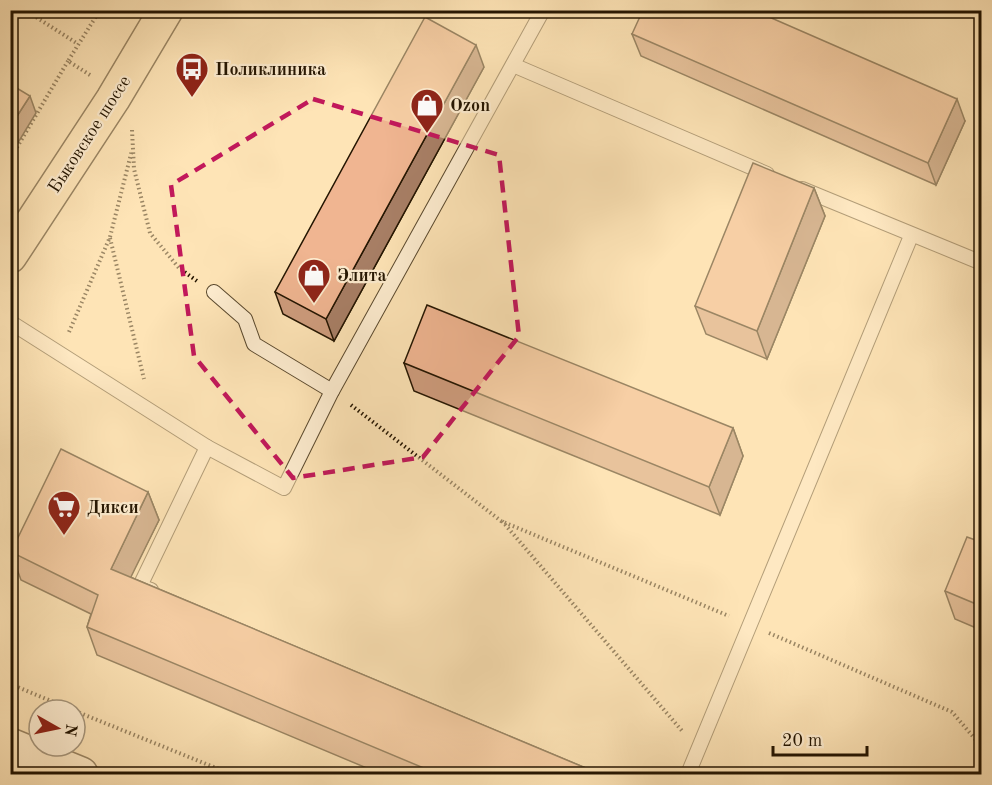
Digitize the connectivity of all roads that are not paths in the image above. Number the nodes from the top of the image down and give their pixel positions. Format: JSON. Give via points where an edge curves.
{"nodes":[{"id":1,"x":166,"y":10,"type":"edge"},
{"id":2,"x":543,"y":10,"type":"edge"},
{"id":3,"x":513,"y":65,"type":"junction"},
{"id":4,"x":911,"y":236,"type":"junction"},
{"id":5,"x":10,"y":256,"type":"edge"},
{"id":6,"x":980,"y":260,"type":"edge"},
{"id":7,"x":214,"y":292,"type":"road end"},
{"id":8,"x":10,"y":322,"type":"edge"},
{"id":9,"x":332,"y":391,"type":"junction"},
{"id":10,"x":207,"y":447,"type":"junction"},
{"id":11,"x":162,"y":595,"type":"edge"},
{"id":12,"x":10,"y":745,"type":"edge"},
{"id":13,"x":81,"y":774,"type":"edge"},
{"id":14,"x":688,"y":774,"type":"edge"}],
"edges":[{"from":1,"to":5,"type":"main road","name":"Быковское шоссе"},
{"from":2,"to":3,"type":"lane"},
{"from":3,"to":4,"type":"lane"},
{"from":3,"to":9,"type":"lane"},
{"from":4,"to":6,"type":"lane"},
{"from":4,"to":14,"type":"lane"},
{"from":7,"to":9,"type":"lane","via":[[245,319],[254,344]]},
{"from":8,"to":10,"type":"lane"},
{"from":9,"to":10,"type":"lane","via":[[284,488]]},
{"from":10,"to":11,"type":"lane","via":[[140,586]]},
{"from":12,"to":13,"type":"main road"}]}
